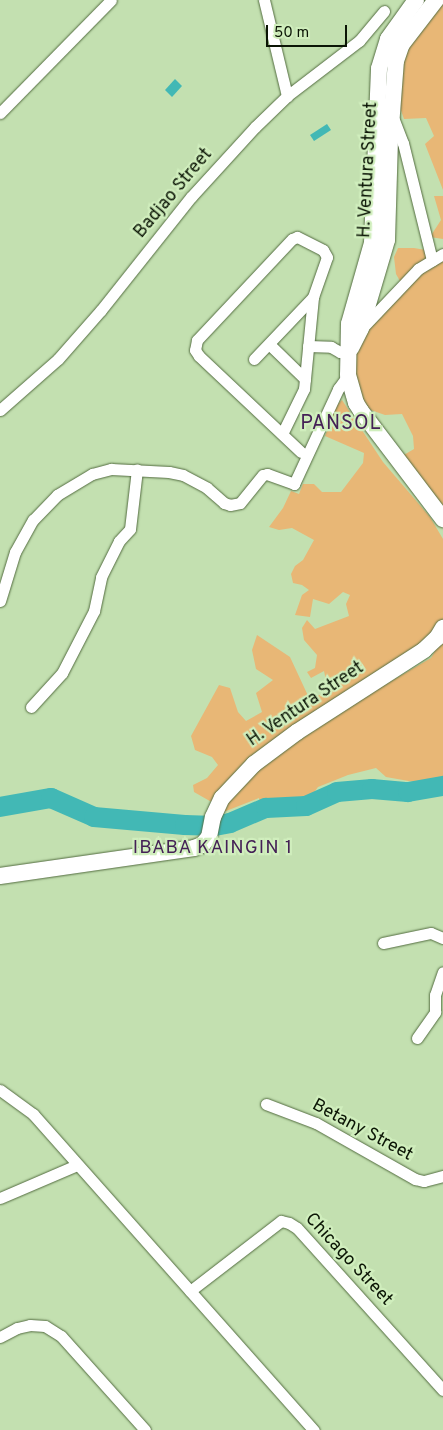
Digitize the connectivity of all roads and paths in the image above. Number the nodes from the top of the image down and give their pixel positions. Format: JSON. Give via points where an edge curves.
{"nodes":[{"id":1,"x":111,"y":0,"type":"edge"},
{"id":2,"x":264,"y":0,"type":"edge"},
{"id":3,"x":416,"y":0,"type":"edge"},
{"id":4,"x":436,"y":0,"type":"edge"},
{"id":5,"x":384,"y":11,"type":"dead end"},
{"id":6,"x":287,"y":96,"type":"junction"},
{"id":7,"x":0,"y":113,"type":"edge"},
{"id":8,"x":384,"y":113,"type":"junction"},
{"id":9,"x":443,"y":254,"type":"edge"},
{"id":10,"x":432,"y":260,"type":"junction"},
{"id":11,"x":313,"y":297,"type":"junction"},
{"id":12,"x":355,"y":326,"type":"junction"},
{"id":13,"x":270,"y":345,"type":"junction"},
{"id":14,"x":308,"y":349,"type":"junction"},
{"id":15,"x":346,"y":352,"type":"junction"},
{"id":16,"x":254,"y":359,"type":"dead end"},
{"id":17,"x":348,"y":375,"type":"junction"},
{"id":18,"x":304,"y":379,"type":"junction"},
{"id":19,"x":0,"y":410,"type":"edge"},
{"id":20,"x":283,"y":432,"type":"junction"},
{"id":21,"x":301,"y":452,"type":"dead end"},
{"id":22,"x":137,"y":469,"type":"junction"},
{"id":23,"x":443,"y":519,"type":"edge"},
{"id":24,"x":0,"y":601,"type":"edge"},
{"id":25,"x":443,"y":628,"type":"edge"},
{"id":26,"x":31,"y":707,"type":"dead end"},
{"id":27,"x":0,"y":876,"type":"edge"},
{"id":28,"x":443,"y":938,"type":"edge"},
{"id":29,"x":383,"y":943,"type":"dead end"},
{"id":30,"x":443,"y":972,"type":"edge"},
{"id":31,"x":417,"y":1038,"type":"dead end"},
{"id":32,"x":0,"y":1090,"type":"edge"},
{"id":33,"x":266,"y":1104,"type":"dead end"},
{"id":34,"x":77,"y":1165,"type":"junction"},
{"id":35,"x":443,"y":1176,"type":"edge"},
{"id":36,"x":0,"y":1198,"type":"edge"},
{"id":37,"x":190,"y":1291,"type":"junction"},
{"id":38,"x":0,"y":1337,"type":"edge"},
{"id":39,"x":443,"y":1390,"type":"edge"},
{"id":40,"x":146,"y":1430,"type":"edge"},
{"id":41,"x":314,"y":1430,"type":"edge"}],
"edges":[{"from":1,"to":7,"type":"street"},
{"from":2,"to":6,"type":"street"},
{"from":3,"to":8,"type":"street","name":"H. Ventura Street","via":[[397,24],[382,53],[379,69]]},
{"from":4,"to":8,"type":"street","name":"H. Ventura Street","via":[[402,44]]},
{"from":5,"to":6,"type":"street","name":"Badjao Street","via":[[359,41]]},
{"from":6,"to":19,"type":"street","name":"Badjao Street","via":[[191,197],[58,359]]},
{"from":8,"to":10,"type":"street","via":[[403,143]]},
{"from":8,"to":12,"type":"street","name":"H. Ventura Street","via":[[372,243]]},
{"from":9,"to":10,"type":"street"},
{"from":10,"to":12,"type":"street"},
{"from":11,"to":13,"type":"street"},
{"from":11,"to":14,"type":"street"},
{"from":11,"to":20,"type":"street","via":[[327,256],[323,250],[297,237],[197,340],[195,350],[199,356]]},
{"from":12,"to":15,"type":"street","name":"H. Ventura Street"},
{"from":13,"to":16,"type":"street"},
{"from":13,"to":18,"type":"street"},
{"from":14,"to":15,"type":"street","via":[[336,356]]},
{"from":14,"to":18,"type":"street"},
{"from":15,"to":17,"type":"street","name":"H. Ventura Street"},
{"from":17,"to":22,"type":"street","via":[[338,389],[294,484],[263,475],[240,503],[230,505],[183,475]]},
{"from":17,"to":23,"type":"street","name":"H. Ventura Street","via":[[361,411]]},
{"from":18,"to":20,"type":"street","via":[[304,389]]},
{"from":20,"to":21,"type":"street"},
{"from":22,"to":24,"type":"street","via":[[110,469],[92,474],[44,506],[15,552]]},
{"from":22,"to":26,"type":"street","via":[[130,529],[119,541],[101,577],[94,611],[62,673]]},
{"from":25,"to":27,"type":"street","name":"H. Ventura Street","via":[[424,650],[297,732],[254,764],[230,787],[202,845]]},
{"from":28,"to":29,"type":"street","via":[[431,933]]},
{"from":30,"to":31,"type":"street","via":[[435,995],[435,1012]]},
{"from":32,"to":34,"type":"street","via":[[33,1114]]},
{"from":33,"to":35,"type":"street","name":"Betany Street","via":[[316,1123],[415,1179],[424,1181]]},
{"from":34,"to":36,"type":"street"},
{"from":34,"to":37,"type":"street"},
{"from":37,"to":39,"type":"street","name":"Chicago Street","via":[[281,1221],[290,1223]]},
{"from":37,"to":41,"type":"street"},
{"from":38,"to":40,"type":"street","via":[[30,1325],[45,1326],[62,1336]]}]}
